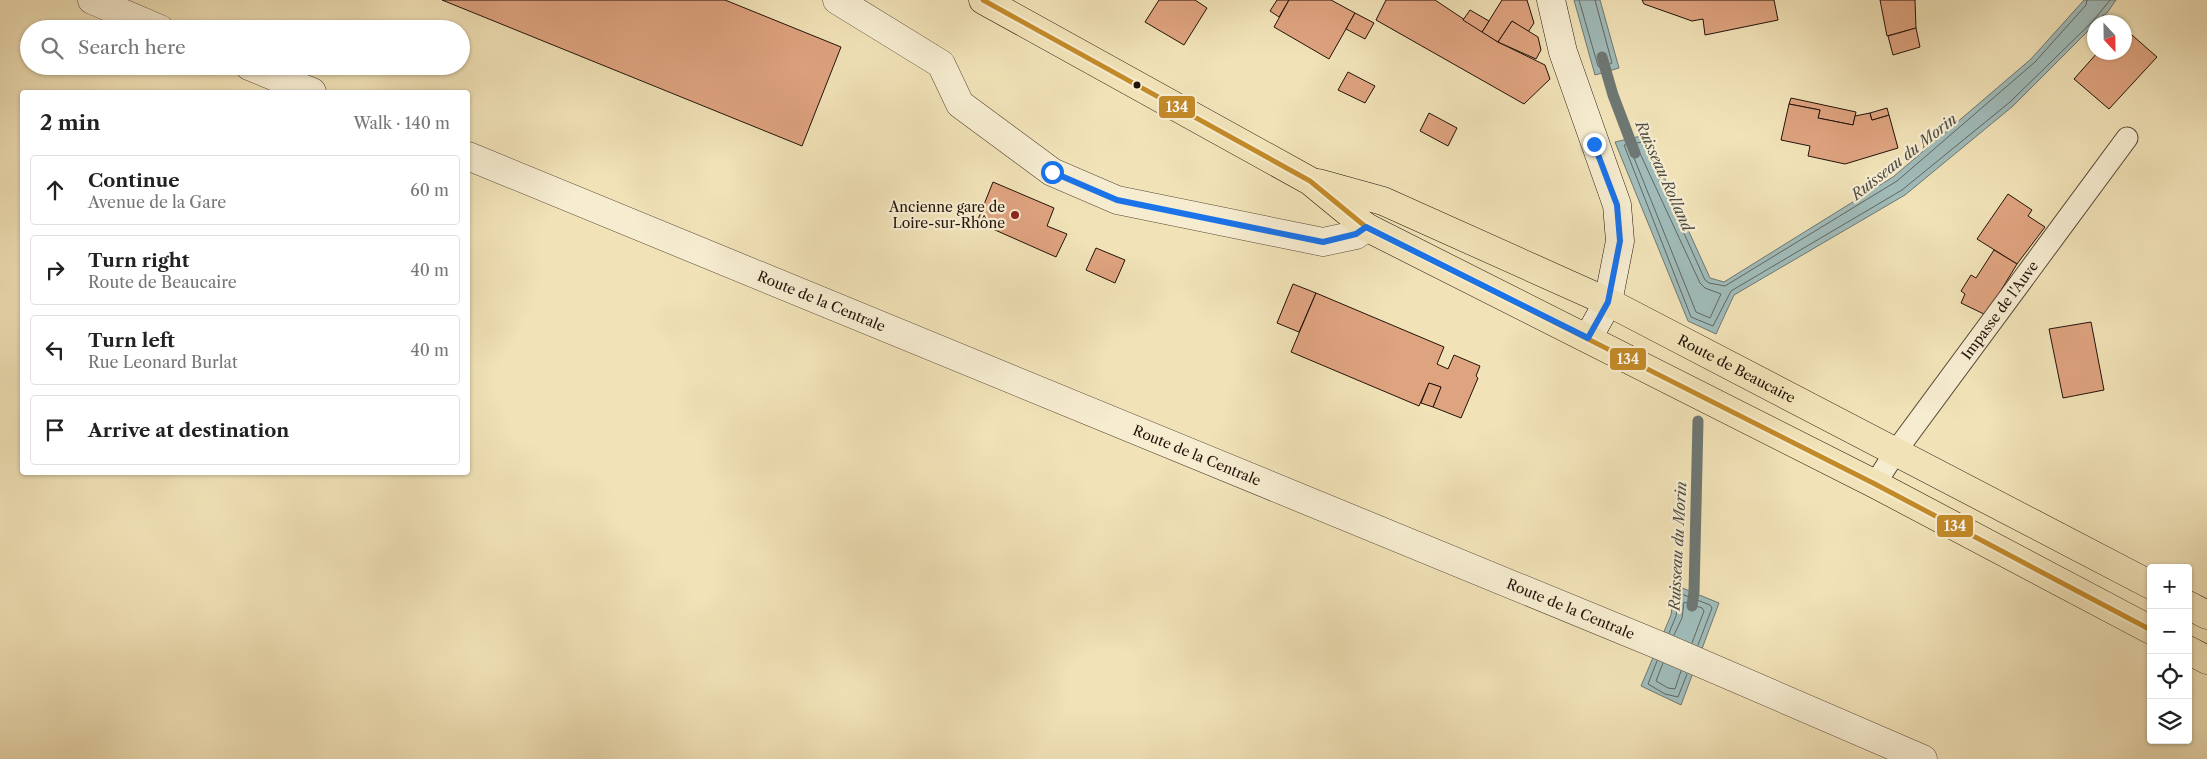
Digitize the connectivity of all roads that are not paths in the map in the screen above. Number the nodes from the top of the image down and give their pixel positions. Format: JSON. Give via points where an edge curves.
{"nodes":[{"id":1,"x":92,"y":0,"type":"edge"},
{"id":2,"x":837,"y":0,"type":"edge"},
{"id":3,"x":983,"y":0,"type":"edge"},
{"id":4,"x":1551,"y":0,"type":"edge"},
{"id":5,"x":139,"y":20,"type":"edge"},
{"id":6,"x":271,"y":75,"type":"edge"},
{"id":7,"x":307,"y":90,"type":"edge"},
{"id":8,"x":2126,"y":138,"type":"dead end"},
{"id":9,"x":470,"y":157,"type":"edge"},
{"id":10,"x":1310,"y":181,"type":"junction"},
{"id":11,"x":1366,"y":227,"type":"junction"},
{"id":12,"x":1608,"y":302,"type":"junction"},
{"id":13,"x":1588,"y":338,"type":"junction"},
{"id":14,"x":1896,"y":451,"type":"junction"},
{"id":15,"x":1875,"y":484,"type":"junction"},
{"id":16,"x":2147,"y":583,"type":"edge"},
{"id":17,"x":2192,"y":607,"type":"edge"},
{"id":18,"x":2207,"y":615,"type":"edge"},
{"id":19,"x":2147,"y":628,"type":"edge"},
{"id":20,"x":2192,"y":652,"type":"edge"},
{"id":21,"x":2207,"y":660,"type":"edge"},
{"id":22,"x":1923,"y":759,"type":"edge"}],
"edges":[{"from":1,"to":5,"type":"street"},
{"from":2,"to":11,"type":"street","via":[[941,64],[960,104],[1052,172],[1117,200],[1323,242],[1356,234]]},
{"from":3,"to":10,"type":"main road","name":"Route de Beaucaire"},
{"from":4,"to":12,"type":"street","via":[[1563,52],[1617,205],[1620,241]]},
{"from":6,"to":7,"type":"street"},
{"from":8,"to":14,"type":"lane","name":"Impasse de l'Auve"},
{"from":9,"to":22,"type":"street","name":"Route de la Centrale","via":[[1661,646]]},
{"from":10,"to":11,"type":"main road","name":"Route de Beaucaire"},
{"from":10,"to":12,"type":"main road","name":"Route de Beaucaire","via":[[1383,201]]},
{"from":11,"to":13,"type":"main road","name":"Route de Beaucaire"},
{"from":12,"to":13,"type":"street"},
{"from":12,"to":14,"type":"main road","name":"Route de Beaucaire"},
{"from":13,"to":15,"type":"main road","name":"Route de Beaucaire"},
{"from":14,"to":15,"type":"lane","name":"Impasse de l'Auve"},
{"from":14,"to":16,"type":"main road","name":"Route de Beaucaire"},
{"from":15,"to":19,"type":"main road","name":"Route de Beaucaire"},
{"from":17,"to":18,"type":"main road"},
{"from":20,"to":21,"type":"main road"}]}
